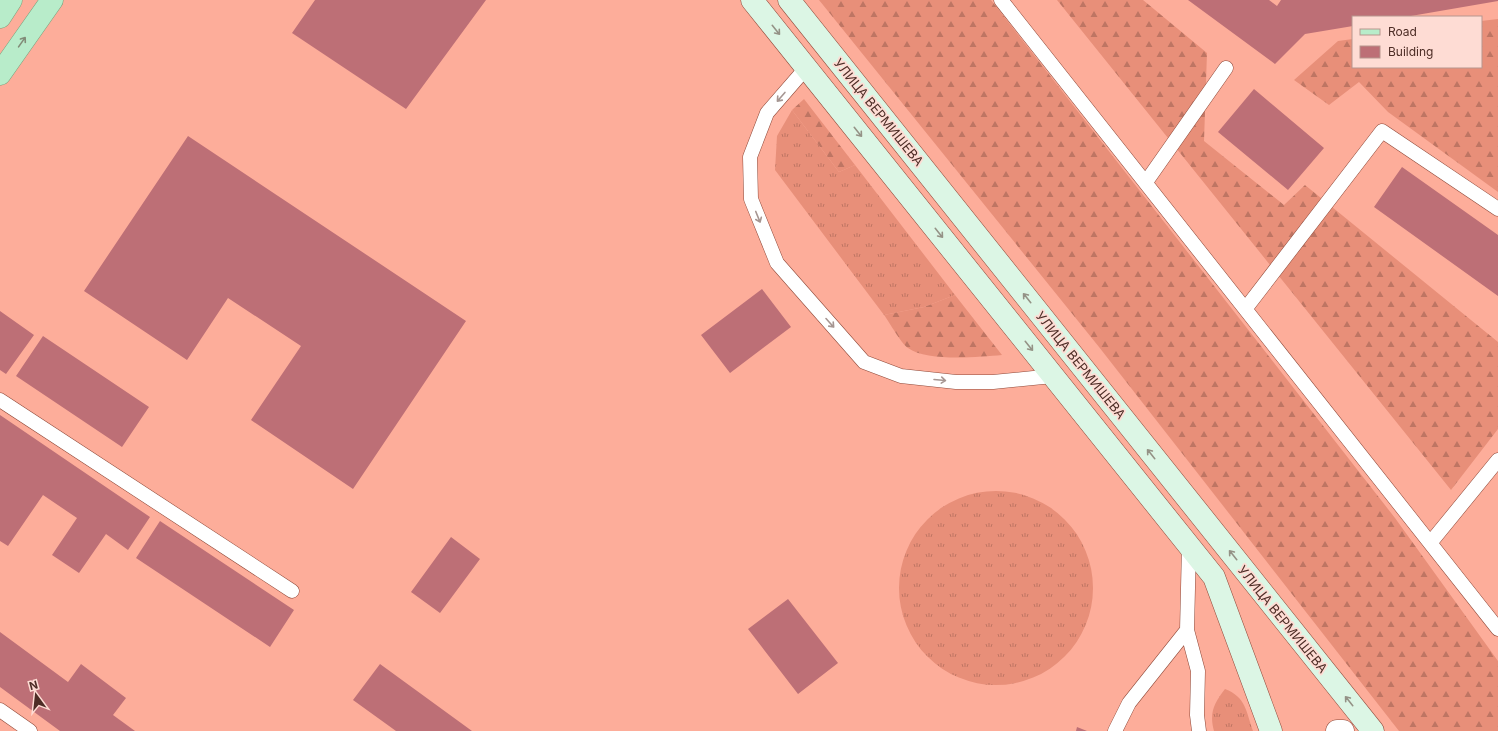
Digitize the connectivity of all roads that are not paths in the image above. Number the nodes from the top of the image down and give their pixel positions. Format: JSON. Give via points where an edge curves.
{"nodes":[{"id":1,"x":11,"y":0,"type":"edge"},
{"id":2,"x":52,"y":0,"type":"edge"},
{"id":3,"x":752,"y":0,"type":"edge"},
{"id":4,"x":789,"y":0,"type":"edge"},
{"id":5,"x":1002,"y":0,"type":"edge"},
{"id":6,"x":0,"y":17,"type":"edge"},
{"id":7,"x":806,"y":68,"type":"junction"},
{"id":8,"x":1226,"y":68,"type":"dead end"},
{"id":9,"x":0,"y":74,"type":"edge"},
{"id":10,"x":1146,"y":182,"type":"junction"},
{"id":11,"x":1498,"y":210,"type":"edge"},
{"id":12,"x":1246,"y":308,"type":"junction"},
{"id":13,"x":1053,"y":376,"type":"junction"},
{"id":14,"x":0,"y":400,"type":"edge"},
{"id":15,"x":1498,"y":460,"type":"edge"},
{"id":16,"x":1431,"y":542,"type":"junction"},
{"id":17,"x":1189,"y":546,"type":"junction"},
{"id":18,"x":292,"y":591,"type":"dead end"},
{"id":19,"x":1498,"y":628,"type":"edge"},
{"id":20,"x":1187,"y":630,"type":"junction"},
{"id":21,"x":0,"y":710,"type":"edge"},
{"id":22,"x":30,"y":731,"type":"edge"},
{"id":23,"x":1115,"y":731,"type":"edge"},
{"id":24,"x":1199,"y":731,"type":"edge"},
{"id":25,"x":1271,"y":731,"type":"edge"},
{"id":26,"x":1337,"y":731,"type":"edge"},
{"id":27,"x":1343,"y":731,"type":"edge"},
{"id":28,"x":1373,"y":731,"type":"edge"}],
"edges":[{"from":1,"to":6,"type":"main road"},
{"from":9,"to":2,"type":"main road","one_way":true},
{"from":3,"to":7,"type":"main road","one_way":true},
{"from":28,"to":4,"type":"main road","name":"УЛИЦА ВЕРМИШЕВА","one_way":true},
{"from":5,"to":10,"type":"lane"},
{"from":7,"to":13,"type":"main road","one_way":true},
{"from":7,"to":13,"type":"lane","one_way":true,"via":[[767,113],[750,157],[751,199],[777,263],[864,362],[901,376],[956,382],[993,382]]},
{"from":8,"to":10,"type":"lane"},
{"from":10,"to":12,"type":"lane"},
{"from":11,"to":12,"type":"lane","via":[[1382,131]]},
{"from":12,"to":16,"type":"lane"},
{"from":13,"to":17,"type":"main road"},
{"from":14,"to":18,"type":"lane"},
{"from":15,"to":16,"type":"lane"},
{"from":16,"to":19,"type":"lane"},
{"from":17,"to":20,"type":"lane"},
{"from":17,"to":25,"type":"main road","via":[[1214,577]]},
{"from":20,"to":23,"type":"lane","via":[[1129,702]]},
{"from":20,"to":24,"type":"lane","via":[[1198,671],[1196,715]]},
{"from":21,"to":22,"type":"lane"},
{"from":26,"to":27,"type":"street"}]}
